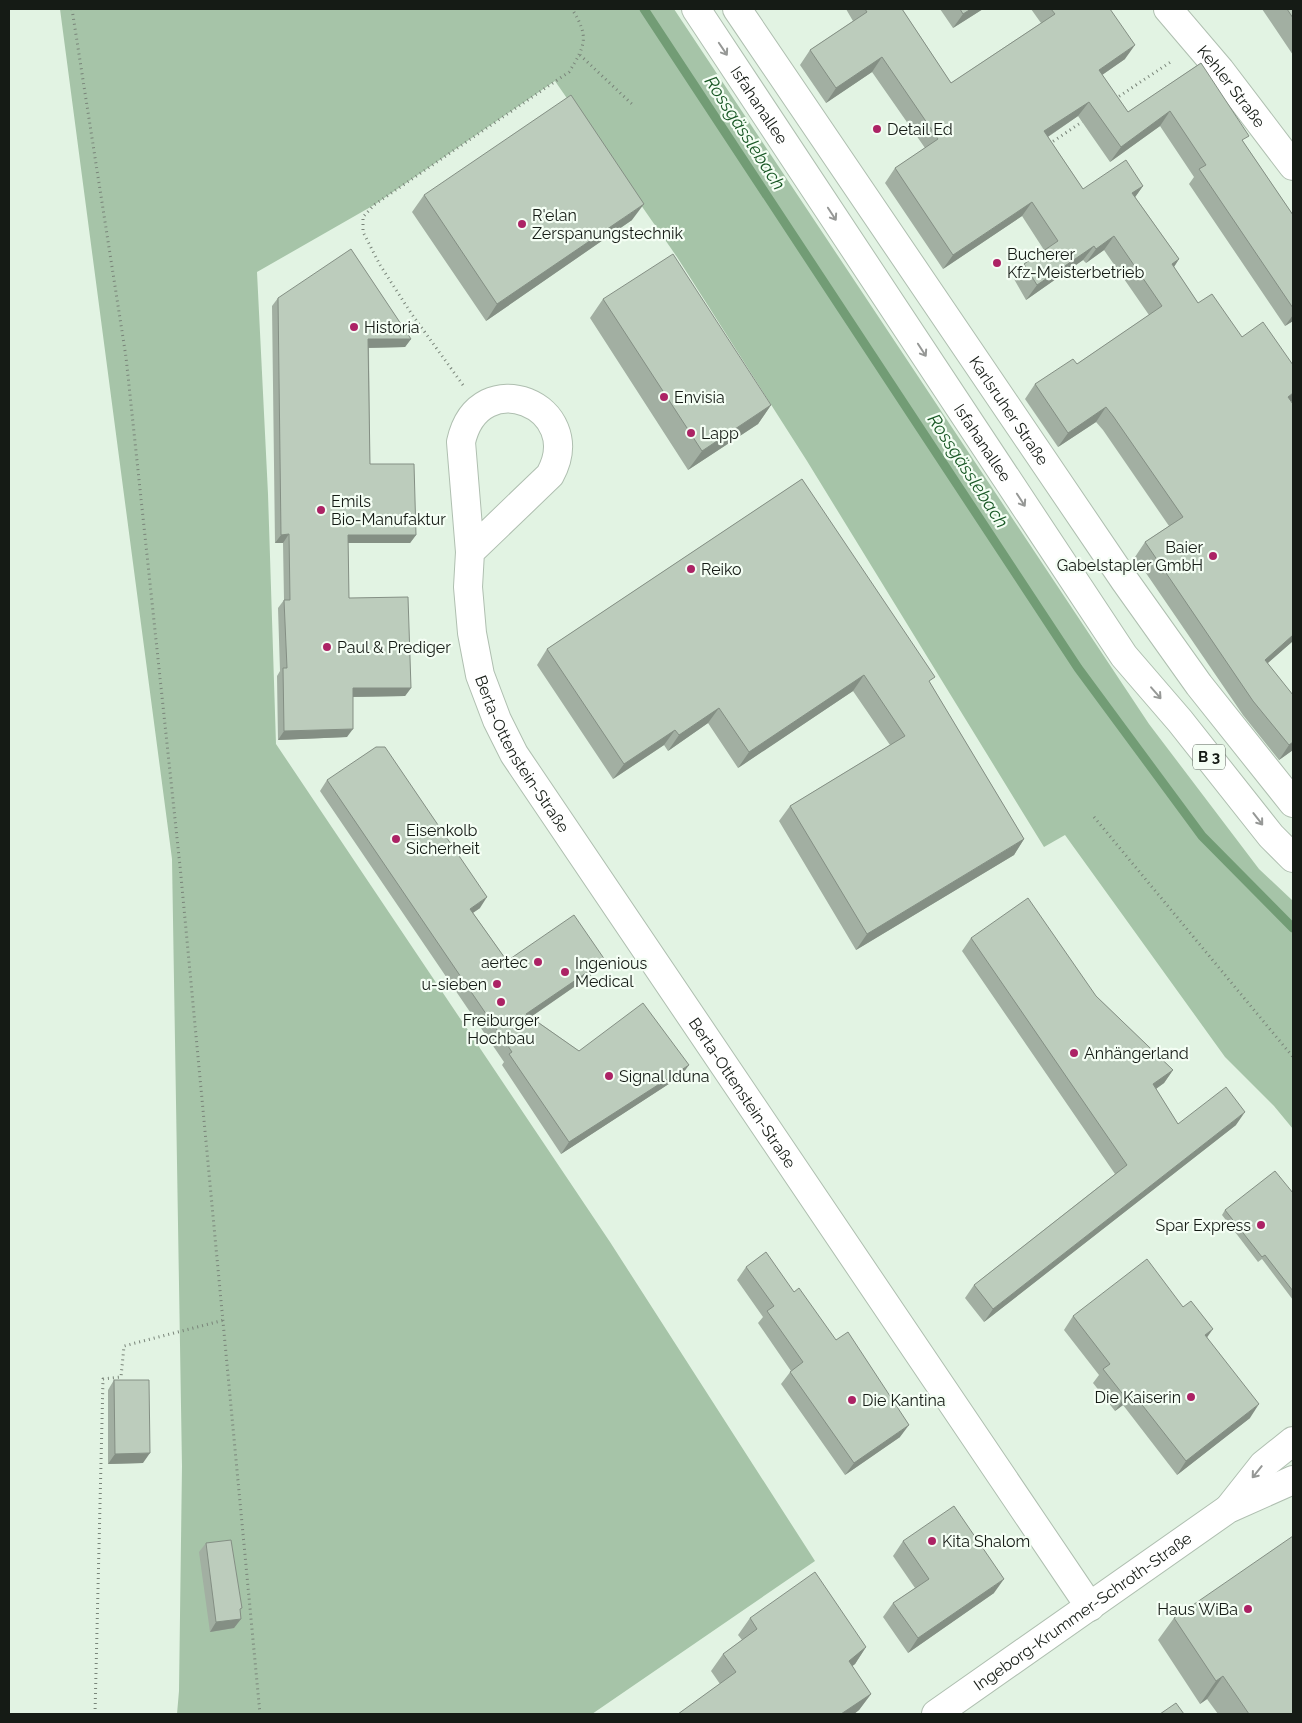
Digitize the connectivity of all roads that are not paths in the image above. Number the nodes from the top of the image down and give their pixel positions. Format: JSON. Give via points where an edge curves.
{"nodes":[{"id":1,"x":696,"y":9,"type":"edge"},
{"id":2,"x":737,"y":9,"type":"edge"},
{"id":3,"x":1168,"y":9,"type":"edge"},
{"id":4,"x":1293,"y":166,"type":"edge"},
{"id":5,"x":470,"y":552,"type":"junction"},
{"id":6,"x":1293,"y":803,"type":"edge"},
{"id":7,"x":1293,"y":858,"type":"edge"},
{"id":8,"x":1293,"y":1441,"type":"edge"},
{"id":9,"x":1293,"y":1480,"type":"edge"},
{"id":10,"x":1228,"y":1509,"type":"junction"},
{"id":11,"x":1090,"y":1607,"type":"junction"},
{"id":12,"x":936,"y":1714,"type":"edge"}],
"edges":[{"from":1,"to":7,"type":"main road","name":"Isfahanallee","number":"B 3","one_way":true,"via":[[1124,656],[1271,836]]},
{"from":2,"to":6,"type":"main road","name":"Karlsruher Straße","via":[[1125,581],[1199,685]]},
{"from":3,"to":4,"type":"main road","name":"Kehler Straße"},
{"from":5,"to":5,"type":"main road","name":"Berta-Ottenstein-Straße","via":[[461,442],[465,427],[481,407],[501,399],[522,400],[540,408],[554,428],[559,460],[550,475]]},
{"from":5,"to":11,"type":"main road","name":"Berta-Ottenstein-Straße","via":[[468,587],[480,675],[514,754]]},
{"from":8,"to":10,"type":"main road","name":"Ingeborg-Krummer-Schroth-Straße","one_way":true,"via":[[1263,1465]]},
{"from":9,"to":10,"type":"main road","name":"Ingeborg-Krummer-Schroth-Straße"},
{"from":10,"to":11,"type":"main road","name":"Ingeborg-Krummer-Schroth-Straße"},
{"from":11,"to":12,"type":"main road","name":"Ingeborg-Krummer-Schroth-Straße"}]}
